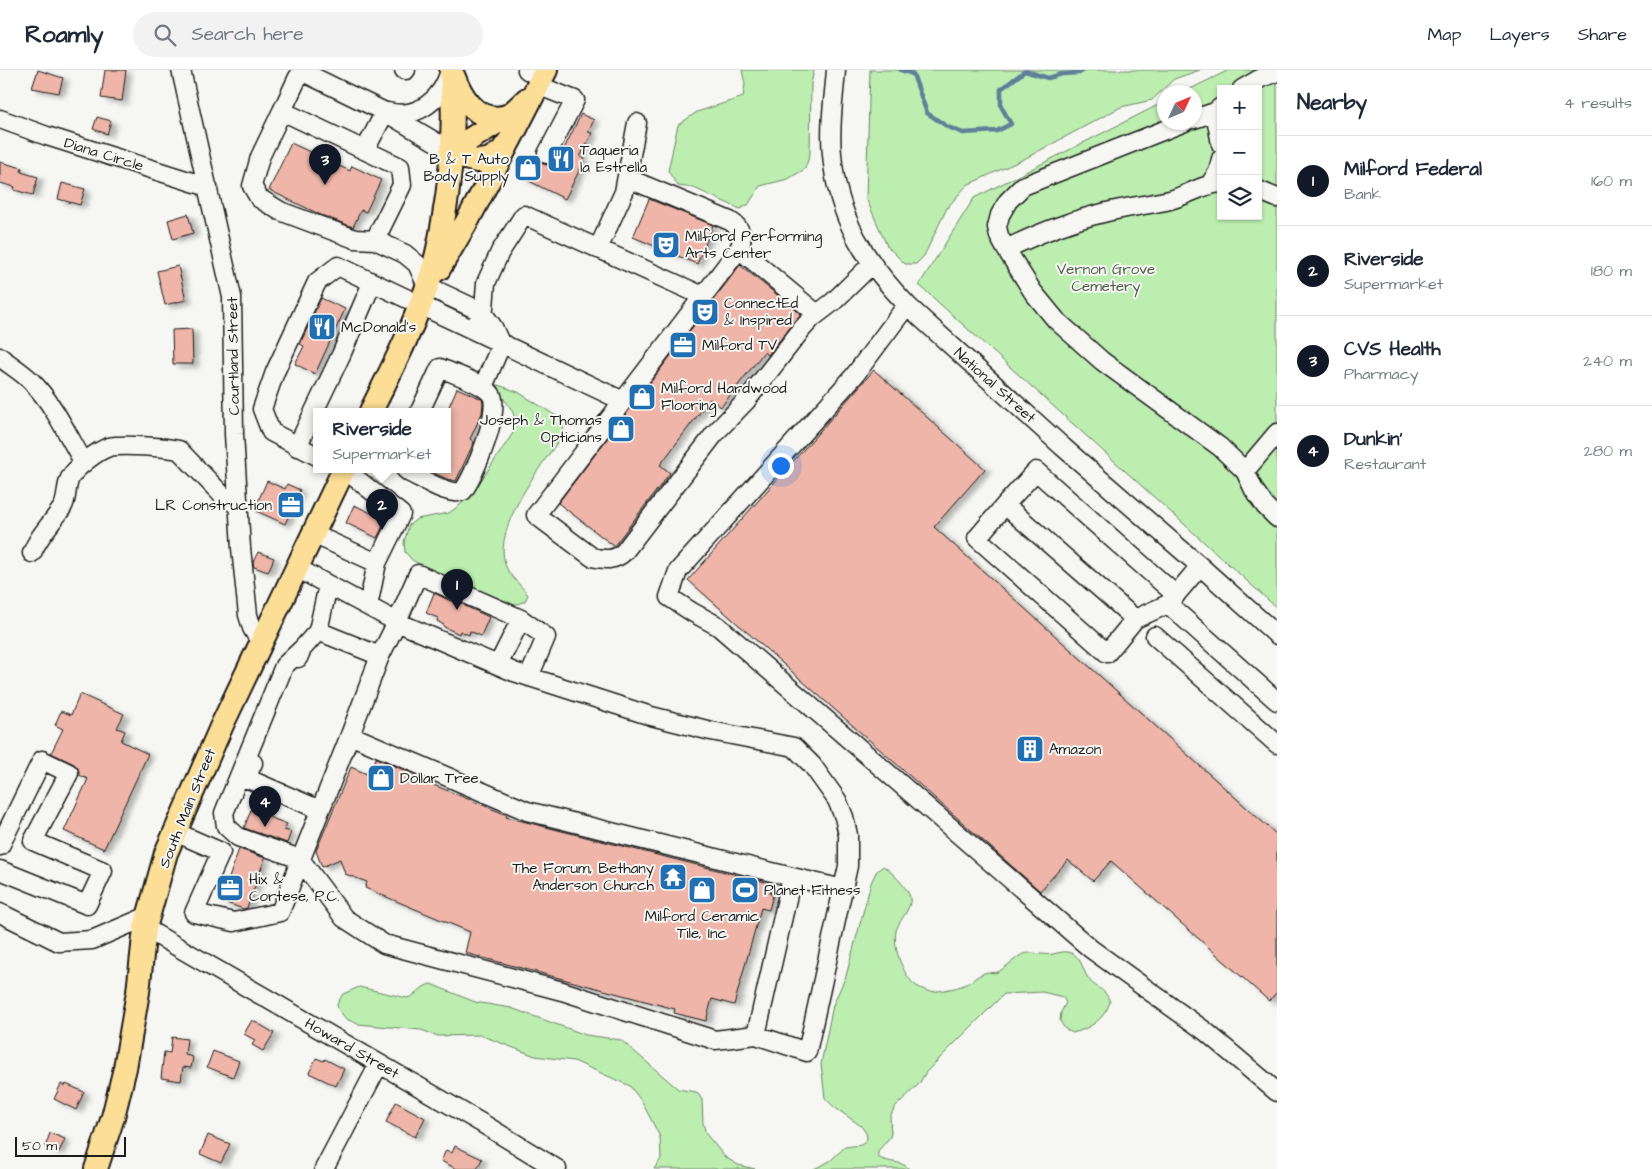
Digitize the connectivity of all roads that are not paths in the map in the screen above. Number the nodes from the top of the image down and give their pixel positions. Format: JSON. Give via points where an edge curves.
{"nodes":[{"id":1,"x":181,"y":70,"type":"edge"},
{"id":2,"x":451,"y":70,"type":"edge"},
{"id":3,"x":836,"y":70,"type":"edge"},
{"id":4,"x":296,"y":72,"type":"edge"},
{"id":5,"x":1277,"y":72,"type":"edge"},
{"id":6,"x":538,"y":76,"type":"edge"},
{"id":7,"x":1249,"y":85,"type":"edge"},
{"id":8,"x":1217,"y":109,"type":"edge"},
{"id":9,"x":282,"y":111,"type":"junction"},
{"id":10,"x":385,"y":112,"type":"junction"},
{"id":11,"x":507,"y":116,"type":"junction"},
{"id":12,"x":1202,"y":116,"type":"edge"},
{"id":13,"x":0,"y":119,"type":"edge"},
{"id":14,"x":637,"y":123,"type":"dead end"},
{"id":15,"x":1165,"y":130,"type":"edge"},
{"id":16,"x":510,"y":140,"type":"junction"},
{"id":17,"x":365,"y":150,"type":"junction"},
{"id":18,"x":452,"y":151,"type":"junction"},
{"id":19,"x":547,"y":154,"type":"dead end"},
{"id":20,"x":627,"y":178,"type":"junction"},
{"id":21,"x":1215,"y":183,"type":"edge"},
{"id":22,"x":208,"y":187,"type":"junction"},
{"id":23,"x":1262,"y":192,"type":"edge"},
{"id":24,"x":1277,"y":198,"type":"edge"},
{"id":25,"x":375,"y":240,"type":"junction"},
{"id":26,"x":598,"y":249,"type":"junction"},
{"id":27,"x":739,"y":249,"type":"junction"},
{"id":28,"x":1006,"y":249,"type":"junction"},
{"id":29,"x":872,"y":264,"type":"junction"},
{"id":30,"x":372,"y":283,"type":"junction"},
{"id":31,"x":424,"y":296,"type":"junction"},
{"id":32,"x":703,"y":296,"type":"junction"},
{"id":33,"x":907,"y":305,"type":"junction"},
{"id":34,"x":482,"y":312,"type":"junction"},
{"id":35,"x":817,"y":314,"type":"junction"},
{"id":36,"x":474,"y":331,"type":"junction"},
{"id":37,"x":502,"y":345,"type":"junction"},
{"id":38,"x":0,"y":357,"type":"edge"},
{"id":39,"x":483,"y":387,"type":"junction"},
{"id":40,"x":623,"y":401,"type":"junction"},
{"id":41,"x":316,"y":408,"type":"edge"},
{"id":42,"x":372,"y":408,"type":"edge"},
{"id":43,"x":421,"y":408,"type":"edge"},
{"id":44,"x":313,"y":414,"type":"edge"},
{"id":45,"x":1277,"y":433,"type":"edge"},
{"id":46,"x":297,"y":447,"type":"junction"},
{"id":47,"x":313,"y":454,"type":"edge"},
{"id":48,"x":84,"y":463,"type":"junction"},
{"id":49,"x":1245,"y":471,"type":"junction"},
{"id":50,"x":342,"y":473,"type":"edge"},
{"id":51,"x":349,"y":473,"type":"edge"},
{"id":52,"x":410,"y":473,"type":"edge"},
{"id":53,"x":1005,"y":505,"type":"junction"},
{"id":54,"x":239,"y":506,"type":"junction"},
{"id":55,"x":1277,"y":518,"type":"edge"},
{"id":56,"x":313,"y":534,"type":"junction"},
{"id":57,"x":32,"y":553,"type":"dead end"},
{"id":58,"x":377,"y":563,"type":"junction"},
{"id":59,"x":1200,"y":566,"type":"junction"},
{"id":60,"x":297,"y":568,"type":"junction"},
{"id":61,"x":328,"y":585,"type":"junction"},
{"id":62,"x":1172,"y":600,"type":"junction"},
{"id":63,"x":368,"y":606,"type":"junction"},
{"id":64,"x":521,"y":619,"type":"junction"},
{"id":65,"x":1135,"y":619,"type":"junction"},
{"id":66,"x":397,"y":622,"type":"junction"},
{"id":67,"x":318,"y":631,"type":"junction"},
{"id":68,"x":1277,"y":635,"type":"edge"},
{"id":69,"x":1155,"y":636,"type":"dead end"},
{"id":70,"x":261,"y":643,"type":"junction"},
{"id":71,"x":302,"y":649,"type":"junction"},
{"id":72,"x":380,"y":656,"type":"junction"},
{"id":73,"x":498,"y":665,"type":"junction"},
{"id":74,"x":529,"y":677,"type":"junction"},
{"id":75,"x":1277,"y":701,"type":"edge"},
{"id":76,"x":350,"y":735,"type":"junction"},
{"id":77,"x":1277,"y":744,"type":"edge"},
{"id":78,"x":320,"y":810,"type":"junction"},
{"id":79,"x":9,"y":828,"type":"junction"},
{"id":80,"x":175,"y":832,"type":"junction"},
{"id":81,"x":33,"y":841,"type":"junction"},
{"id":82,"x":0,"y":846,"type":"edge"},
{"id":83,"x":300,"y":859,"type":"junction"},
{"id":84,"x":0,"y":870,"type":"edge"},
{"id":85,"x":792,"y":877,"type":"junction"},
{"id":86,"x":843,"y":889,"type":"junction"},
{"id":87,"x":0,"y":913,"type":"edge"},
{"id":88,"x":146,"y":922,"type":"junction"},
{"id":89,"x":756,"y":1036,"type":"junction"},
{"id":90,"x":379,"y":1064,"type":"junction"},
{"id":91,"x":1277,"y":1092,"type":"edge"},
{"id":92,"x":96,"y":1169,"type":"edge"},
{"id":93,"x":324,"y":1169,"type":"edge"},
{"id":94,"x":557,"y":1169,"type":"edge"}],
"edges":[{"from":1,"to":22,"type":"street","name":"Courtland Street"},
{"from":2,"to":10,"type":"street","via":[[440,93],[423,108],[406,114]]},
{"from":2,"to":11,"type":"main road","via":[[463,96],[475,110],[488,118]]},
{"from":2,"to":18,"type":"main road"},
{"from":3,"to":29,"type":"street","name":"National Street","via":[[834,176],[849,226]]},
{"from":4,"to":9,"type":"street"},
{"from":4,"to":10,"type":"street"},
{"from":5,"to":7,"type":"street"},
{"from":6,"to":11,"type":"main road","via":[[521,106]]},
{"from":6,"to":16,"type":"main road"},
{"from":6,"to":19,"type":"street","via":[[575,100]]},
{"from":8,"to":12,"type":"street"},
{"from":9,"to":17,"type":"street"},
{"from":9,"to":25,"type":"street","via":[[260,156],[252,186],[259,198],[280,210],[355,240]]},
{"from":10,"to":17,"type":"street"},
{"from":10,"to":18,"type":"street"},
{"from":11,"to":18,"type":"main road"},
{"from":13,"to":22,"type":"street","name":"Diana Circle"},
{"from":14,"to":20,"type":"street"},
{"from":15,"to":28,"type":"street","via":[[1023,186],[1000,215],[997,227]]},
{"from":16,"to":18,"type":"main road","via":[[497,155],[483,161],[471,160]]},
{"from":16,"to":31,"type":"main road","via":[[470,218]]},
{"from":17,"to":25,"type":"street","via":[[400,167],[402,185]]},
{"from":18,"to":31,"type":"main road","via":[[441,234]]},
{"from":20,"to":26,"type":"street","via":[[624,192]]},
{"from":20,"to":27,"type":"street","via":[[735,224],[742,237]]},
{"from":21,"to":28,"type":"street","via":[[1171,199],[1075,220]]},
{"from":22,"to":54,"type":"street","name":"Courtland Street","via":[[233,304],[234,434]]},
{"from":23,"to":24,"type":"street"},
{"from":25,"to":31,"type":"street","via":[[411,258],[421,271]]},
{"from":26,"to":32,"type":"street"},
{"from":26,"to":34,"type":"street","via":[[524,215],[500,252],[486,283]]},
{"from":27,"to":32,"type":"street"},
{"from":27,"to":35,"type":"street"},
{"from":28,"to":49,"type":"street","via":[[1033,292],[1056,320],[1102,361],[1220,447]]},
{"from":29,"to":33,"type":"street","name":"National Street"},
{"from":29,"to":35,"type":"street"},
{"from":30,"to":31,"type":"street"},
{"from":30,"to":41,"type":"street"},
{"from":30,"to":46,"type":"street","via":[[338,266],[317,282],[294,328],[262,409],[271,432]]},
{"from":31,"to":34,"type":"street"},
{"from":31,"to":36,"type":"street"},
{"from":31,"to":42,"type":"main road"},
{"from":32,"to":40,"type":"street"},
{"from":33,"to":59,"type":"street","name":"National Street"},
{"from":33,"to":91,"type":"street","via":[[854,376],[678,571],[669,597],[718,626],[1091,949],[1206,1031]]},
{"from":34,"to":36,"type":"street"},
{"from":34,"to":37,"type":"street"},
{"from":35,"to":40,"type":"street","via":[[802,328],[746,401],[716,432],[627,549],[617,557],[601,559],[589,555],[536,515]]},
{"from":36,"to":37,"type":"street"},
{"from":37,"to":39,"type":"street"},
{"from":37,"to":40,"type":"street"},
{"from":38,"to":48,"type":"street","via":[[26,377],[50,404]]},
{"from":39,"to":43,"type":"street","via":[[440,368]]},
{"from":39,"to":52,"type":"street","via":[[494,399],[494,410],[485,447],[463,491],[449,491]]},
{"from":44,"to":46,"type":"street"},
{"from":45,"to":49,"type":"street"},
{"from":46,"to":47,"type":"street"},
{"from":48,"to":54,"type":"street","via":[[101,451],[116,446],[179,450],[223,496]]},
{"from":48,"to":57,"type":"street","via":[[73,473],[67,486],[66,500]]},
{"from":49,"to":55,"type":"street","via":[[1254,490]]},
{"from":50,"to":56,"type":"main road","name":"South Main Street"},
{"from":51,"to":58,"type":"street","via":[[401,514]]},
{"from":53,"to":62,"type":"street","via":[[1036,471]]},
{"from":53,"to":65,"type":"street"},
{"from":53,"to":65,"type":"street","via":[[976,538],[1107,653]]},
{"from":54,"to":70,"type":"street","name":"Courtland Street","via":[[248,615]]},
{"from":56,"to":58,"type":"street"},
{"from":56,"to":60,"type":"main road","name":"South Main Street"},
{"from":58,"to":63,"type":"street"},
{"from":59,"to":62,"type":"street"},
{"from":59,"to":68,"type":"street","name":"National Street"},
{"from":60,"to":61,"type":"street"},
{"from":60,"to":70,"type":"main road","name":"South Main Street"},
{"from":61,"to":63,"type":"street"},
{"from":61,"to":67,"type":"street"},
{"from":62,"to":65,"type":"street"},
{"from":62,"to":75,"type":"street"},
{"from":63,"to":66,"type":"street"},
{"from":64,"to":66,"type":"street","via":[[418,574]]},
{"from":64,"to":73,"type":"street"},
{"from":64,"to":74,"type":"street","via":[[546,637]]},
{"from":66,"to":72,"type":"street"},
{"from":66,"to":73,"type":"street"},
{"from":67,"to":71,"type":"street"},
{"from":67,"to":72,"type":"street"},
{"from":69,"to":77,"type":"street"},
{"from":70,"to":80,"type":"main road","name":"South Main Street"},
{"from":71,"to":78,"type":"street","via":[[246,778]]},
{"from":71,"to":83,"type":"street","via":[[284,666],[224,813],[226,826],[238,837]]},
{"from":72,"to":76,"type":"street"},
{"from":73,"to":74,"type":"street"},
{"from":74,"to":86,"type":"street","via":[[651,716],[794,747],[817,772],[837,800],[844,817],[848,835],[848,866]]},
{"from":76,"to":78,"type":"street"},
{"from":76,"to":85,"type":"street","via":[[527,812]]},
{"from":78,"to":83,"type":"street"},
{"from":79,"to":81,"type":"street"},
{"from":79,"to":81,"type":"street","via":[[42,760],[69,773]]},
{"from":79,"to":82,"type":"street"},
{"from":80,"to":83,"type":"street","via":[[221,852],[194,913],[234,922],[280,912]]},
{"from":80,"to":88,"type":"main road","name":"South Main Street"},
{"from":81,"to":84,"type":"street","via":[[103,871],[87,905]]},
{"from":83,"to":89,"type":"street","via":[[344,918],[384,944],[562,991],[715,1040]]},
{"from":85,"to":86,"type":"street"},
{"from":85,"to":89,"type":"street"},
{"from":86,"to":89,"type":"street","via":[[807,1052]]},
{"from":87,"to":88,"type":"street","via":[[59,942],[92,940]]},
{"from":88,"to":90,"type":"street","name":"Howard Street"},
{"from":88,"to":92,"type":"main road","name":"South Main Street","via":[[125,1068]]},
{"from":90,"to":93,"type":"street"},
{"from":90,"to":94,"type":"street","name":"Howard Street"}]}
